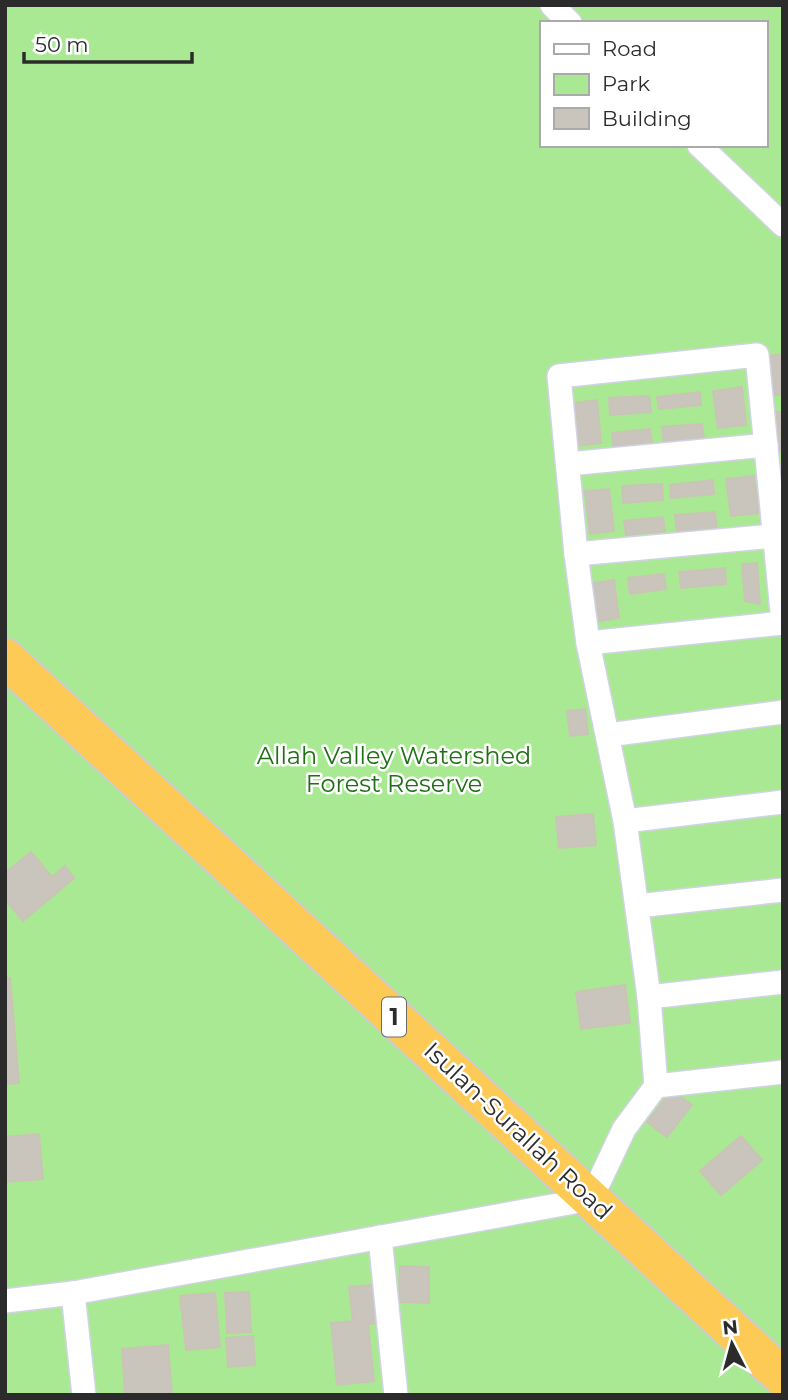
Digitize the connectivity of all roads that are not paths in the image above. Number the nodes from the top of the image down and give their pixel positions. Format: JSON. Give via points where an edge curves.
{"nodes":[{"id":1,"x":552,"y":5,"type":"edge"},
{"id":2,"x":568,"y":21,"type":"edge"},
{"id":3,"x":701,"y":147,"type":"edge"},
{"id":4,"x":783,"y":225,"type":"edge"},
{"id":5,"x":766,"y":445,"type":"junction"},
{"id":6,"x":568,"y":464,"type":"junction"},
{"id":7,"x":774,"y":536,"type":"junction"},
{"id":8,"x":576,"y":554,"type":"junction"},
{"id":9,"x":783,"y":623,"type":"edge"},
{"id":10,"x":589,"y":643,"type":"junction"},
{"id":11,"x":5,"y":658,"type":"edge"},
{"id":12,"x":783,"y":712,"type":"edge"},
{"id":13,"x":608,"y":735,"type":"junction"},
{"id":14,"x":783,"y":802,"type":"edge"},
{"id":15,"x":625,"y":821,"type":"junction"},
{"id":16,"x":783,"y":890,"type":"edge"},
{"id":17,"x":637,"y":906,"type":"junction"},
{"id":18,"x":783,"y":982,"type":"edge"},
{"id":19,"x":649,"y":997,"type":"junction"},
{"id":20,"x":783,"y":1072,"type":"edge"},
{"id":21,"x":656,"y":1086,"type":"junction"},
{"id":22,"x":591,"y":1199,"type":"junction"},
{"id":23,"x":380,"y":1237,"type":"junction"},
{"id":24,"x":73,"y":1293,"type":"junction"},
{"id":25,"x":5,"y":1301,"type":"edge"},
{"id":26,"x":783,"y":1377,"type":"edge"},
{"id":27,"x":84,"y":1395,"type":"edge"},
{"id":28,"x":396,"y":1395,"type":"edge"}],
"edges":[{"from":1,"to":2,"type":"street"},
{"from":3,"to":4,"type":"street"},
{"from":5,"to":6,"type":"street"},
{"from":5,"to":6,"type":"street","via":[[757,355],[559,376]]},
{"from":5,"to":7,"type":"street"},
{"from":6,"to":8,"type":"street"},
{"from":7,"to":8,"type":"street"},
{"from":7,"to":9,"type":"street"},
{"from":8,"to":10,"type":"street"},
{"from":9,"to":10,"type":"street"},
{"from":10,"to":13,"type":"street"},
{"from":11,"to":22,"type":"highway","name":"Isulan-Surallah Road","number":"1"},
{"from":12,"to":13,"type":"street"},
{"from":13,"to":15,"type":"street"},
{"from":14,"to":15,"type":"street"},
{"from":15,"to":17,"type":"street"},
{"from":16,"to":17,"type":"street"},
{"from":17,"to":19,"type":"street"},
{"from":18,"to":19,"type":"street"},
{"from":19,"to":21,"type":"street"},
{"from":20,"to":21,"type":"street"},
{"from":21,"to":22,"type":"street","via":[[624,1129]]},
{"from":22,"to":23,"type":"street"},
{"from":22,"to":26,"type":"highway","name":"Isulan-Surallah Road","number":"1"},
{"from":23,"to":24,"type":"street"},
{"from":23,"to":28,"type":"street"},
{"from":24,"to":25,"type":"street"},
{"from":24,"to":27,"type":"street"}]}
